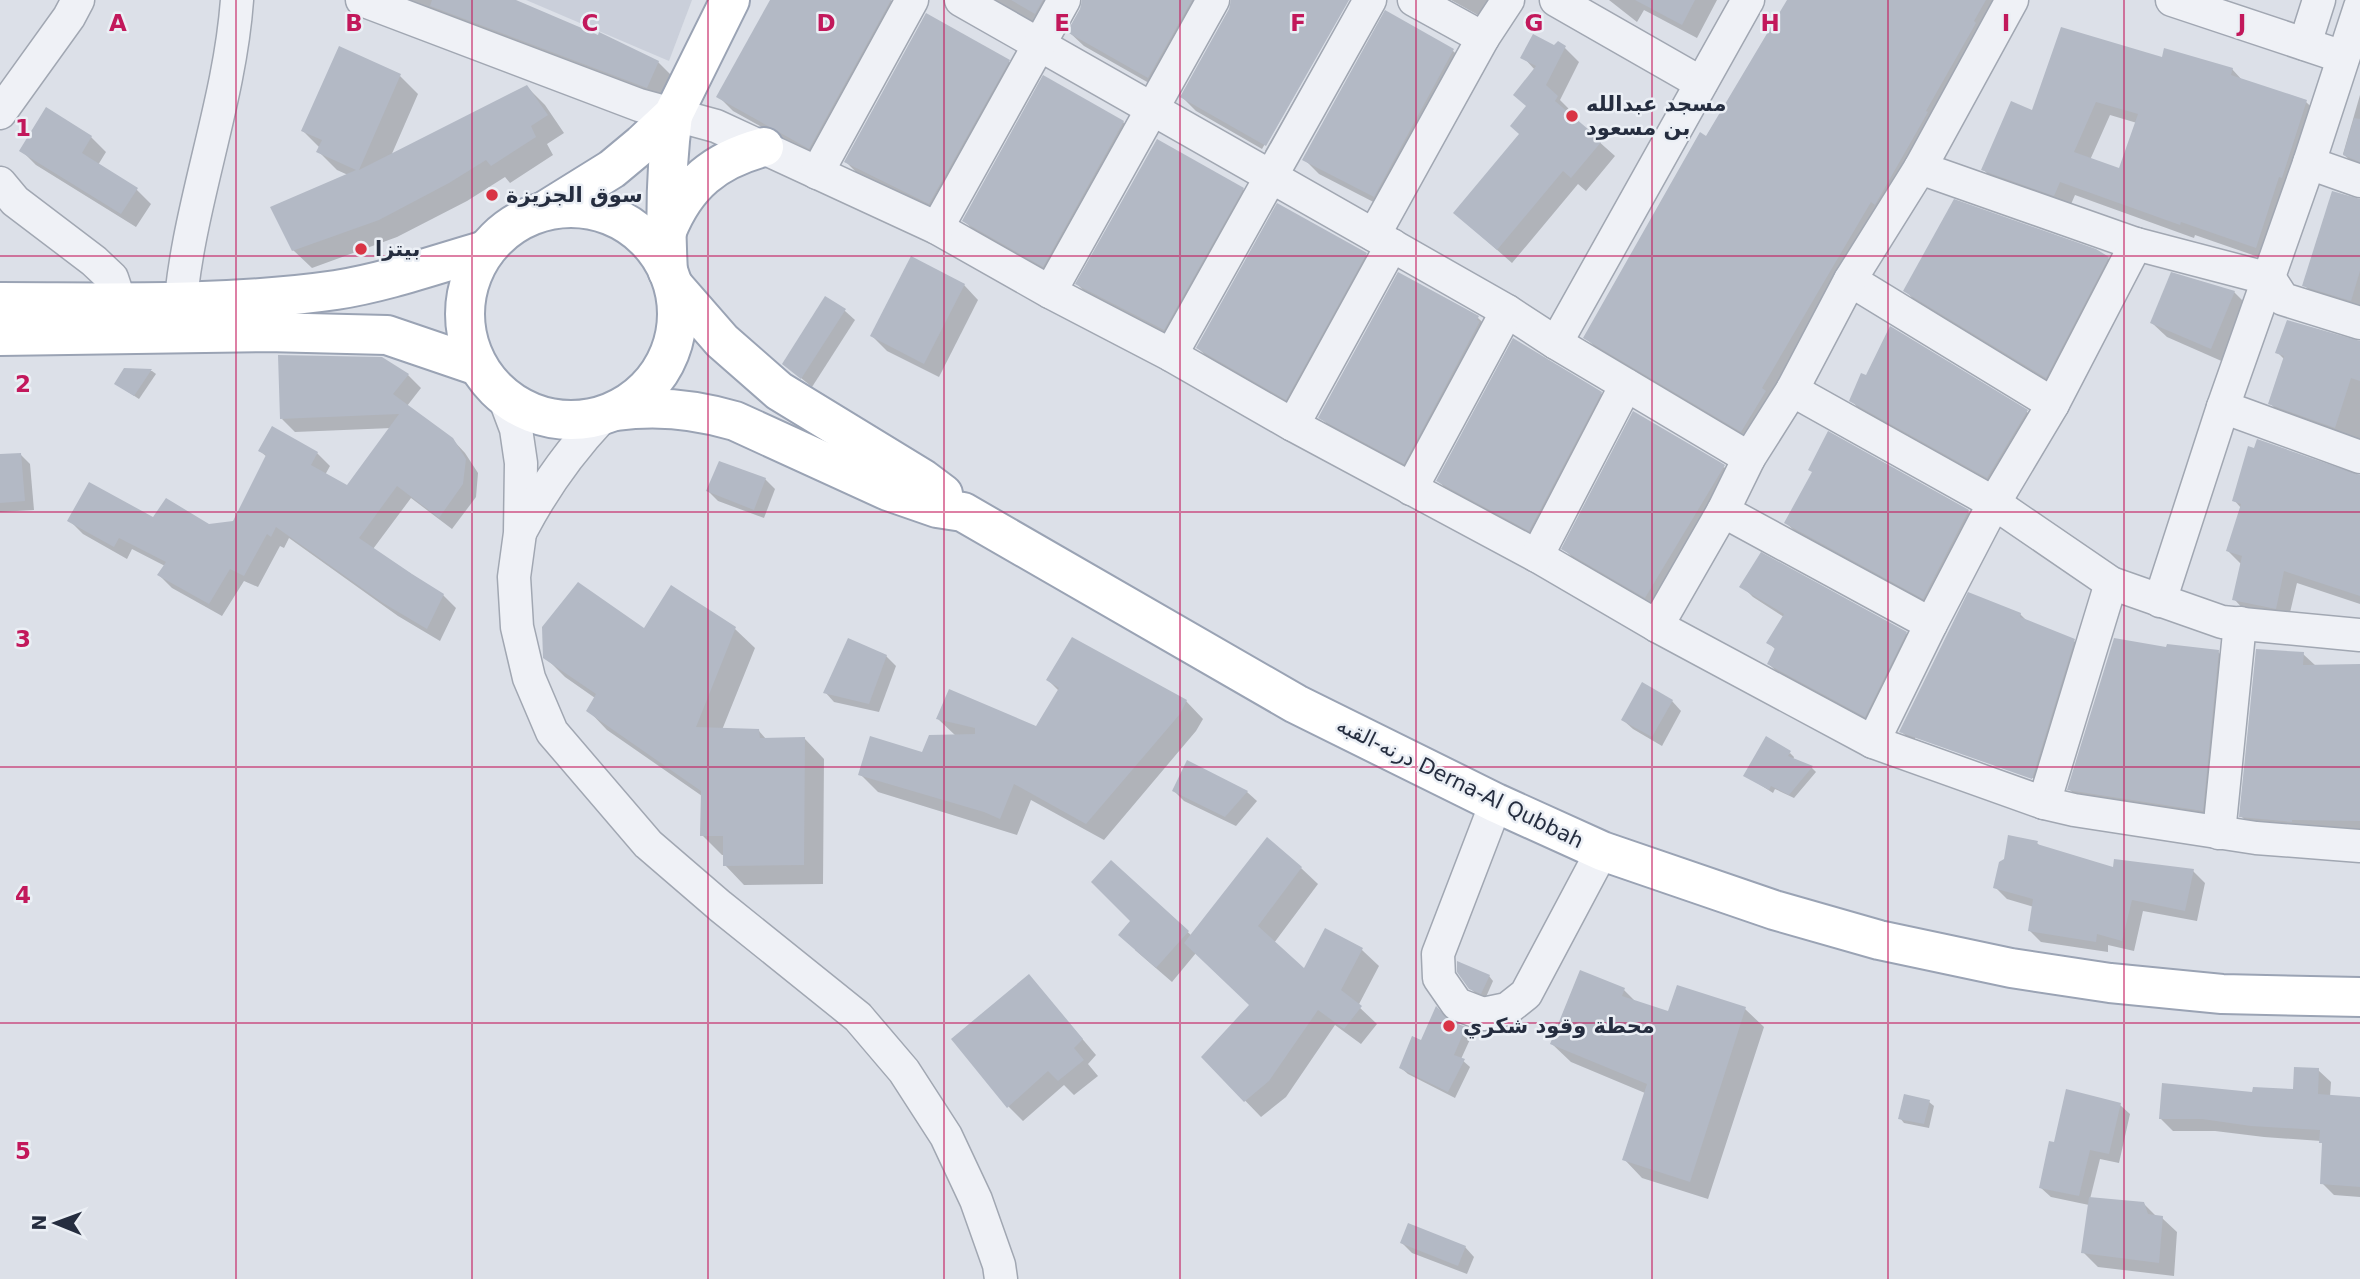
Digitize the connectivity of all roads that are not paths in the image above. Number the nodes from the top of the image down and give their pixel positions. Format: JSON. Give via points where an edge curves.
{"nodes":[{"id":1,"x":78,"y":0,"type":"edge"},
{"id":2,"x":237,"y":0,"type":"edge"},
{"id":3,"x":362,"y":0,"type":"edge"},
{"id":4,"x":730,"y":0,"type":"edge"},
{"id":5,"x":912,"y":0,"type":"edge"},
{"id":6,"x":961,"y":0,"type":"edge"},
{"id":7,"x":1064,"y":0,"type":"edge"},
{"id":8,"x":1213,"y":0,"type":"edge"},
{"id":9,"x":1370,"y":0,"type":"edge"},
{"id":10,"x":1414,"y":0,"type":"edge"},
{"id":11,"x":1508,"y":0,"type":"edge"},
{"id":12,"x":1556,"y":0,"type":"edge"},
{"id":13,"x":1748,"y":0,"type":"edge"},
{"id":14,"x":2011,"y":0,"type":"edge"},
{"id":15,"x":2172,"y":0,"type":"edge"},
{"id":16,"x":2319,"y":0,"type":"edge"},
{"id":17,"x":2360,"y":7,"type":"edge"},
{"id":18,"x":1483,"y":38,"type":"junction"},
{"id":19,"x":2305,"y":44,"type":"junction"},
{"id":20,"x":1039,"y":45,"type":"junction"},
{"id":21,"x":2343,"y":57,"type":"junction"},
{"id":22,"x":1700,"y":83,"type":"junction"},
{"id":23,"x":1152,"y":109,"type":"junction"},
{"id":24,"x":0,"y":113,"type":"edge"},
{"id":25,"x":673,"y":115,"type":"junction"},
{"id":26,"x":764,"y":147,"type":"junction"},
{"id":27,"x":2309,"y":163,"type":"junction"},
{"id":28,"x":1920,"y":168,"type":"junction"},
{"id":29,"x":817,"y":173,"type":"junction"},
{"id":30,"x":1272,"y":177,"type":"junction"},
{"id":31,"x":2360,"y":181,"type":"edge"},
{"id":32,"x":0,"y":183,"type":"edge"},
{"id":33,"x":544,"y":211,"type":"junction"},
{"id":34,"x":937,"y":228,"type":"junction"},
{"id":35,"x":666,"y":233,"type":"junction"},
{"id":36,"x":1383,"y":240,"type":"junction"},
{"id":37,"x":2136,"y":244,"type":"junction"},
{"id":38,"x":486,"y":250,"type":"junction"},
{"id":39,"x":671,"y":279,"type":"junction"},
{"id":40,"x":2270,"y":279,"type":"junction"},
{"id":41,"x":1850,"y":280,"type":"junction"},
{"id":42,"x":1050,"y":292,"type":"junction"},
{"id":43,"x":0,"y":302,"type":"edge"},
{"id":44,"x":120,"y":302,"type":"junction"},
{"id":45,"x":1507,"y":311,"type":"junction"},
{"id":46,"x":179,"y":318,"type":"junction"},
{"id":47,"x":2360,"y":323,"type":"edge"},
{"id":48,"x":0,"y":336,"type":"edge"},
{"id":49,"x":1556,"y":342,"type":"junction"},
{"id":50,"x":1171,"y":355,"type":"junction"},
{"id":51,"x":478,"y":366,"type":"junction"},
{"id":52,"x":1626,"y":385,"type":"junction"},
{"id":53,"x":1792,"y":390,"type":"junction"},
{"id":54,"x":504,"y":397,"type":"junction"},
{"id":55,"x":2053,"y":404,"type":"junction"},
{"id":56,"x":2223,"y":407,"type":"junction"},
{"id":57,"x":609,"y":414,"type":"junction"},
{"id":58,"x":1293,"y":425,"type":"junction"},
{"id":59,"x":2360,"y":457,"type":"edge"},
{"id":60,"x":1749,"y":458,"type":"junction"},
{"id":61,"x":1411,"y":489,"type":"junction"},
{"id":62,"x":1994,"y":503,"type":"junction"},
{"id":63,"x":1723,"y":511,"type":"junction"},
{"id":64,"x":962,"y":512,"type":"junction"},
{"id":65,"x":520,"y":533,"type":"junction"},
{"id":66,"x":1537,"y":556,"type":"junction"},
{"id":67,"x":2111,"y":583,"type":"junction"},
{"id":68,"x":2160,"y":601,"type":"junction"},
{"id":69,"x":2240,"y":623,"type":"junction"},
{"id":70,"x":1931,"y":624,"type":"junction"},
{"id":71,"x":1657,"y":625,"type":"junction"},
{"id":72,"x":2360,"y":635,"type":"edge"},
{"id":73,"x":1873,"y":742,"type":"junction"},
{"id":74,"x":1496,"y":803,"type":"junction"},
{"id":75,"x":2044,"y":803,"type":"junction"},
{"id":76,"x":2219,"y":833,"type":"junction"},
{"id":77,"x":2360,"y":846,"type":"edge"},
{"id":78,"x":1602,"y":851,"type":"junction"},
{"id":79,"x":2360,"y":997,"type":"edge"},
{"id":80,"x":1004,"y":1274,"type":"edge"}],
"edges":[{"from":1,"to":24,"type":"street"},
{"from":2,"to":46,"type":"street","via":[[226,81],[197,206]]},
{"from":3,"to":25,"type":"street"},
{"from":4,"to":25,"type":"main road"},
{"from":5,"to":29,"type":"street"},
{"from":6,"to":20,"type":"street"},
{"from":7,"to":20,"type":"street"},
{"from":8,"to":23,"type":"street"},
{"from":9,"to":30,"type":"street"},
{"from":10,"to":18,"type":"street"},
{"from":11,"to":18,"type":"street"},
{"from":12,"to":22,"type":"street"},
{"from":13,"to":22,"type":"street"},
{"from":14,"to":28,"type":"street"},
{"from":15,"to":19,"type":"street"},
{"from":16,"to":19,"type":"street"},
{"from":17,"to":21,"type":"street"},
{"from":18,"to":36,"type":"street"},
{"from":19,"to":21,"type":"street"},
{"from":20,"to":23,"type":"street"},
{"from":20,"to":34,"type":"street"},
{"from":21,"to":27,"type":"street"},
{"from":22,"to":49,"type":"street"},
{"from":23,"to":30,"type":"street"},
{"from":23,"to":42,"type":"street"},
{"from":25,"to":26,"type":"street","via":[[716,126]]},
{"from":25,"to":33,"type":"main road","via":[[612,169]]},
{"from":25,"to":35,"type":"main road","via":[[667,156]]},
{"from":26,"to":29,"type":"street"},
{"from":26,"to":35,"type":"main road","via":[[725,161],[708,173],[682,200]]},
{"from":27,"to":31,"type":"street"},
{"from":27,"to":40,"type":"street"},
{"from":28,"to":37,"type":"street"},
{"from":28,"to":41,"type":"street"},
{"from":29,"to":34,"type":"street"},
{"from":30,"to":36,"type":"street"},
{"from":30,"to":50,"type":"street"},
{"from":32,"to":44,"type":"street","via":[[15,201],[112,278]]},
{"from":33,"to":38,"type":"main road","via":[[519,221]]},
{"from":33,"to":39,"type":"main road","via":[[594,210],[617,218],[656,250]]},
{"from":34,"to":42,"type":"street"},
{"from":35,"to":39,"type":"main road"},
{"from":36,"to":45,"type":"street"},
{"from":36,"to":58,"type":"street"},
{"from":37,"to":40,"type":"street"},
{"from":37,"to":55,"type":"street"},
{"from":38,"to":46,"type":"main road","via":[[338,290]]},
{"from":38,"to":51,"type":"main road","via":[[469,285],[464,313]]},
{"from":39,"to":57,"type":"main road","via":[[677,309],[667,358],[655,380]]},
{"from":39,"to":64,"type":"main road","via":[[722,341],[779,391],[923,479]]},
{"from":40,"to":47,"type":"street","via":[[2283,299]]},
{"from":40,"to":56,"type":"street"},
{"from":41,"to":53,"type":"street"},
{"from":41,"to":55,"type":"street"},
{"from":42,"to":50,"type":"street"},
{"from":43,"to":44,"type":"main road"},
{"from":44,"to":46,"type":"main road"},
{"from":45,"to":49,"type":"street"},
{"from":45,"to":61,"type":"street"},
{"from":46,"to":48,"type":"main road"},
{"from":46,"to":51,"type":"main road","via":[[279,332],[387,335]]},
{"from":49,"to":52,"type":"street"},
{"from":50,"to":58,"type":"street"},
{"from":51,"to":54,"type":"main road"},
{"from":52,"to":60,"type":"street"},
{"from":52,"to":66,"type":"street"},
{"from":53,"to":60,"type":"street"},
{"from":53,"to":62,"type":"street"},
{"from":54,"to":57,"type":"main road","via":[[551,419],[576,421]]},
{"from":54,"to":65,"type":"street","via":[[516,429],[521,464]]},
{"from":55,"to":62,"type":"street"},
{"from":56,"to":59,"type":"street"},
{"from":56,"to":68,"type":"street"},
{"from":57,"to":64,"type":"main road","name":"درنه-القبه Derna-Al Qubbah","via":[[664,407],[712,414],[912,500]]},
{"from":57,"to":65,"type":"street","via":[[556,471]]},
{"from":58,"to":61,"type":"street"},
{"from":60,"to":63,"type":"street"},
{"from":61,"to":66,"type":"street"},
{"from":62,"to":67,"type":"street"},
{"from":62,"to":70,"type":"street"},
{"from":63,"to":70,"type":"street"},
{"from":63,"to":71,"type":"street"},
{"from":64,"to":74,"type":"main road","name":"درنه-القبه Derna-Al Qubbah","via":[[1296,704]]},
{"from":65,"to":80,"type":"street","via":[[514,577],[517,627],[529,678],[552,732],[648,844],[858,1017],[904,1071],[946,1136]]},
{"from":66,"to":71,"type":"street"},
{"from":67,"to":68,"type":"street"},
{"from":67,"to":75,"type":"street"},
{"from":68,"to":69,"type":"street","via":[[2222,622]]},
{"from":69,"to":72,"type":"street"},
{"from":69,"to":76,"type":"street"},
{"from":70,"to":73,"type":"street"},
{"from":71,"to":73,"type":"street"},
{"from":73,"to":75,"type":"street"},
{"from":74,"to":78,"type":"main road","name":"درنه-القبه Derna-Al Qubbah"},
{"from":74,"to":78,"type":"street","via":[[1438,954],[1439,978],[1457,1004],[1483,1014],[1507,1009],[1526,994]]},
{"from":75,"to":76,"type":"street"},
{"from":76,"to":77,"type":"street"},
{"from":78,"to":79,"type":"main road","name":"درنه-القبه Derna-Al Qubbah","via":[[1774,910],[1879,940],[2011,968],[2222,994]]}]}
